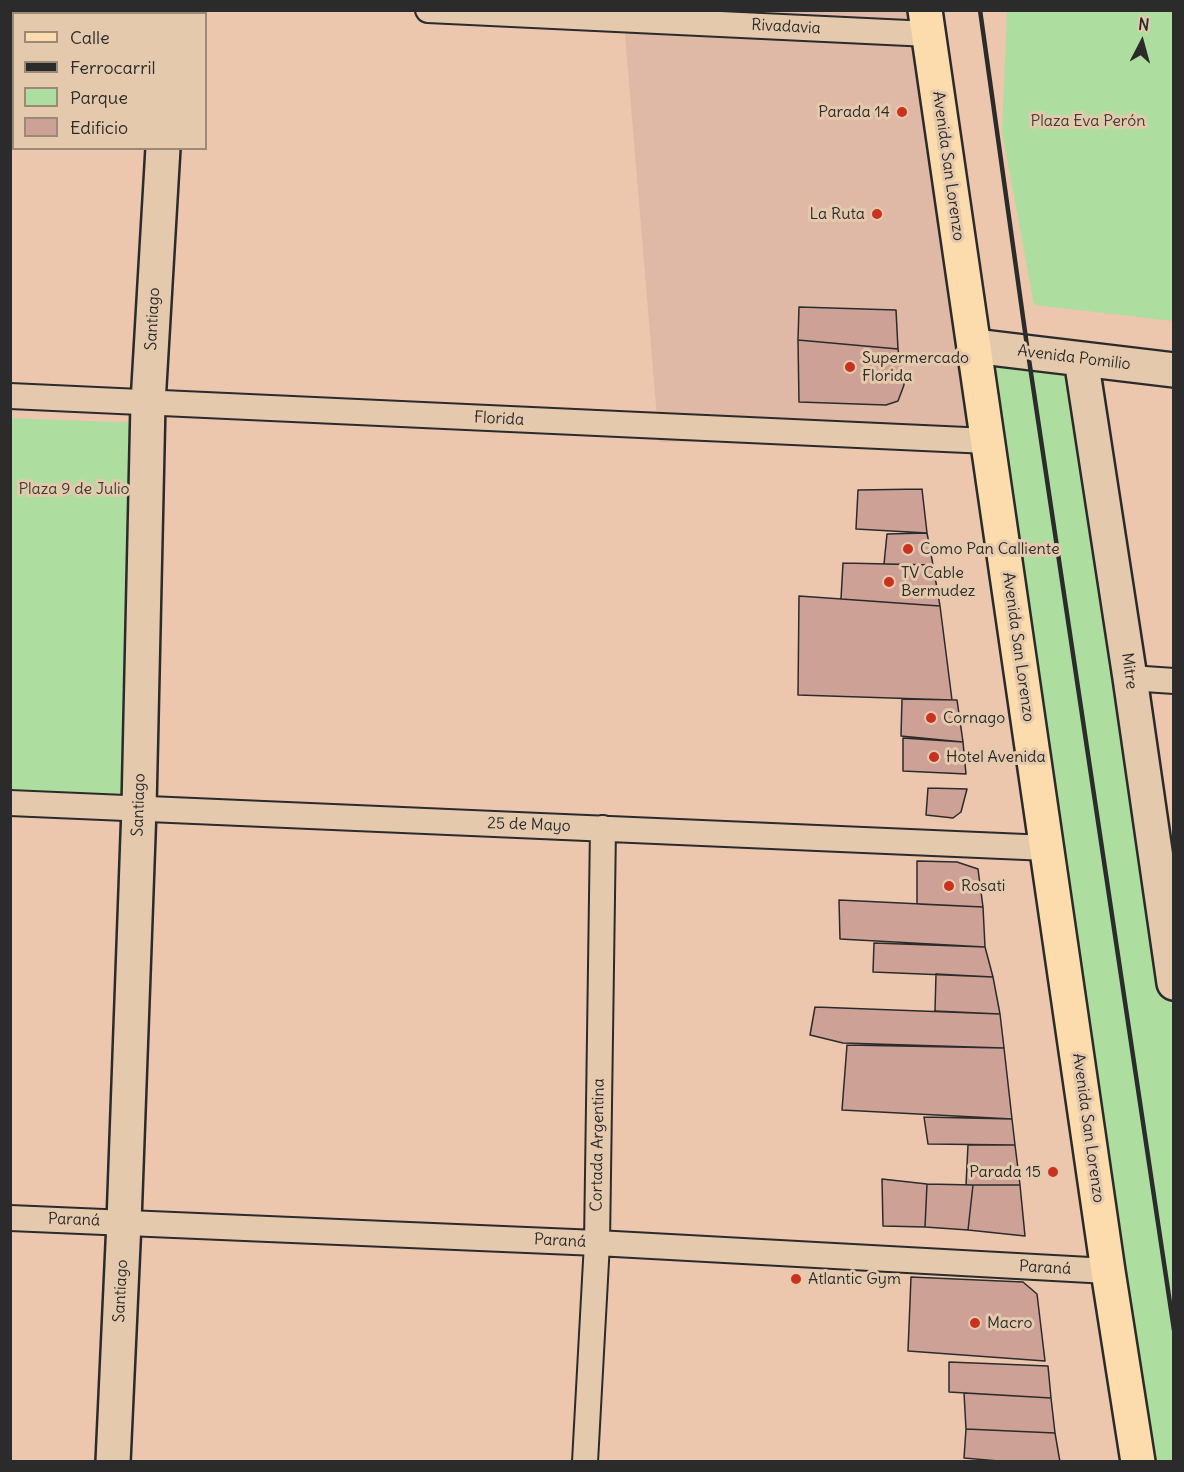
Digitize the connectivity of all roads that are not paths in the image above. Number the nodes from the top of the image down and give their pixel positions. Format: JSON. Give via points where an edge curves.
{"nodes":[{"id":1,"x":428,"y":10,"type":"edge"},
{"id":2,"x":927,"y":22,"type":"edge"},
{"id":3,"x":163,"y":150,"type":"edge"},
{"id":4,"x":974,"y":346,"type":"junction"},
{"id":5,"x":1081,"y":360,"type":"junction"},
{"id":6,"x":1173,"y":370,"type":"edge"},
{"id":7,"x":10,"y":396,"type":"edge"},
{"id":8,"x":148,"y":403,"type":"junction"},
{"id":9,"x":988,"y":441,"type":"junction"},
{"id":10,"x":1130,"y":678,"type":"junction"},
{"id":11,"x":1173,"y":681,"type":"edge"},
{"id":12,"x":10,"y":803,"type":"edge"},
{"id":13,"x":139,"y":808,"type":"junction"},
{"id":14,"x":603,"y":828,"type":"junction"},
{"id":15,"x":1048,"y":848,"type":"junction"},
{"id":16,"x":1173,"y":983,"type":"edge"},
{"id":17,"x":10,"y":1218,"type":"edge"},
{"id":18,"x":124,"y":1222,"type":"junction"},
{"id":19,"x":597,"y":1243,"type":"junction"},
{"id":20,"x":1108,"y":1271,"type":"junction"},
{"id":21,"x":113,"y":1461,"type":"edge"},
{"id":22,"x":585,"y":1461,"type":"edge"},
{"id":23,"x":1138,"y":1461,"type":"edge"}],
"edges":[{"from":1,"to":2,"type":"street","name":"Rivadavia"},
{"from":2,"to":4,"type":"main road","name":"Avenida San Lorenzo"},
{"from":3,"to":8,"type":"street","name":"Santiago"},
{"from":4,"to":5,"type":"street","name":"Avenida Pomilio"},
{"from":4,"to":9,"type":"main road","name":"Avenida San Lorenzo"},
{"from":5,"to":6,"type":"street","name":"Avenida Pomilio"},
{"from":5,"to":10,"type":"street","name":"Mitre"},
{"from":7,"to":8,"type":"street","name":"Florida"},
{"from":8,"to":9,"type":"street","name":"Florida"},
{"from":8,"to":13,"type":"street","name":"Santiago"},
{"from":9,"to":15,"type":"main road","name":"Avenida San Lorenzo"},
{"from":10,"to":11,"type":"street"},
{"from":10,"to":16,"type":"street","name":"Mitre"},
{"from":12,"to":13,"type":"street","name":"25 de Mayo"},
{"from":13,"to":14,"type":"street","name":"25 de Mayo"},
{"from":13,"to":18,"type":"street","name":"Santiago"},
{"from":14,"to":15,"type":"street","name":"25 de Mayo"},
{"from":14,"to":19,"type":"street","name":"Cortada Argentina"},
{"from":15,"to":20,"type":"main road","name":"Avenida San Lorenzo"},
{"from":17,"to":18,"type":"street","name":"Paraná"},
{"from":18,"to":19,"type":"street","name":"Paraná"},
{"from":18,"to":21,"type":"street","name":"Santiago"},
{"from":19,"to":20,"type":"street","name":"Paraná"},
{"from":19,"to":22,"type":"street","name":"Cortada Argentina"},
{"from":20,"to":23,"type":"main road","name":"Avenida San Lorenzo"}]}
